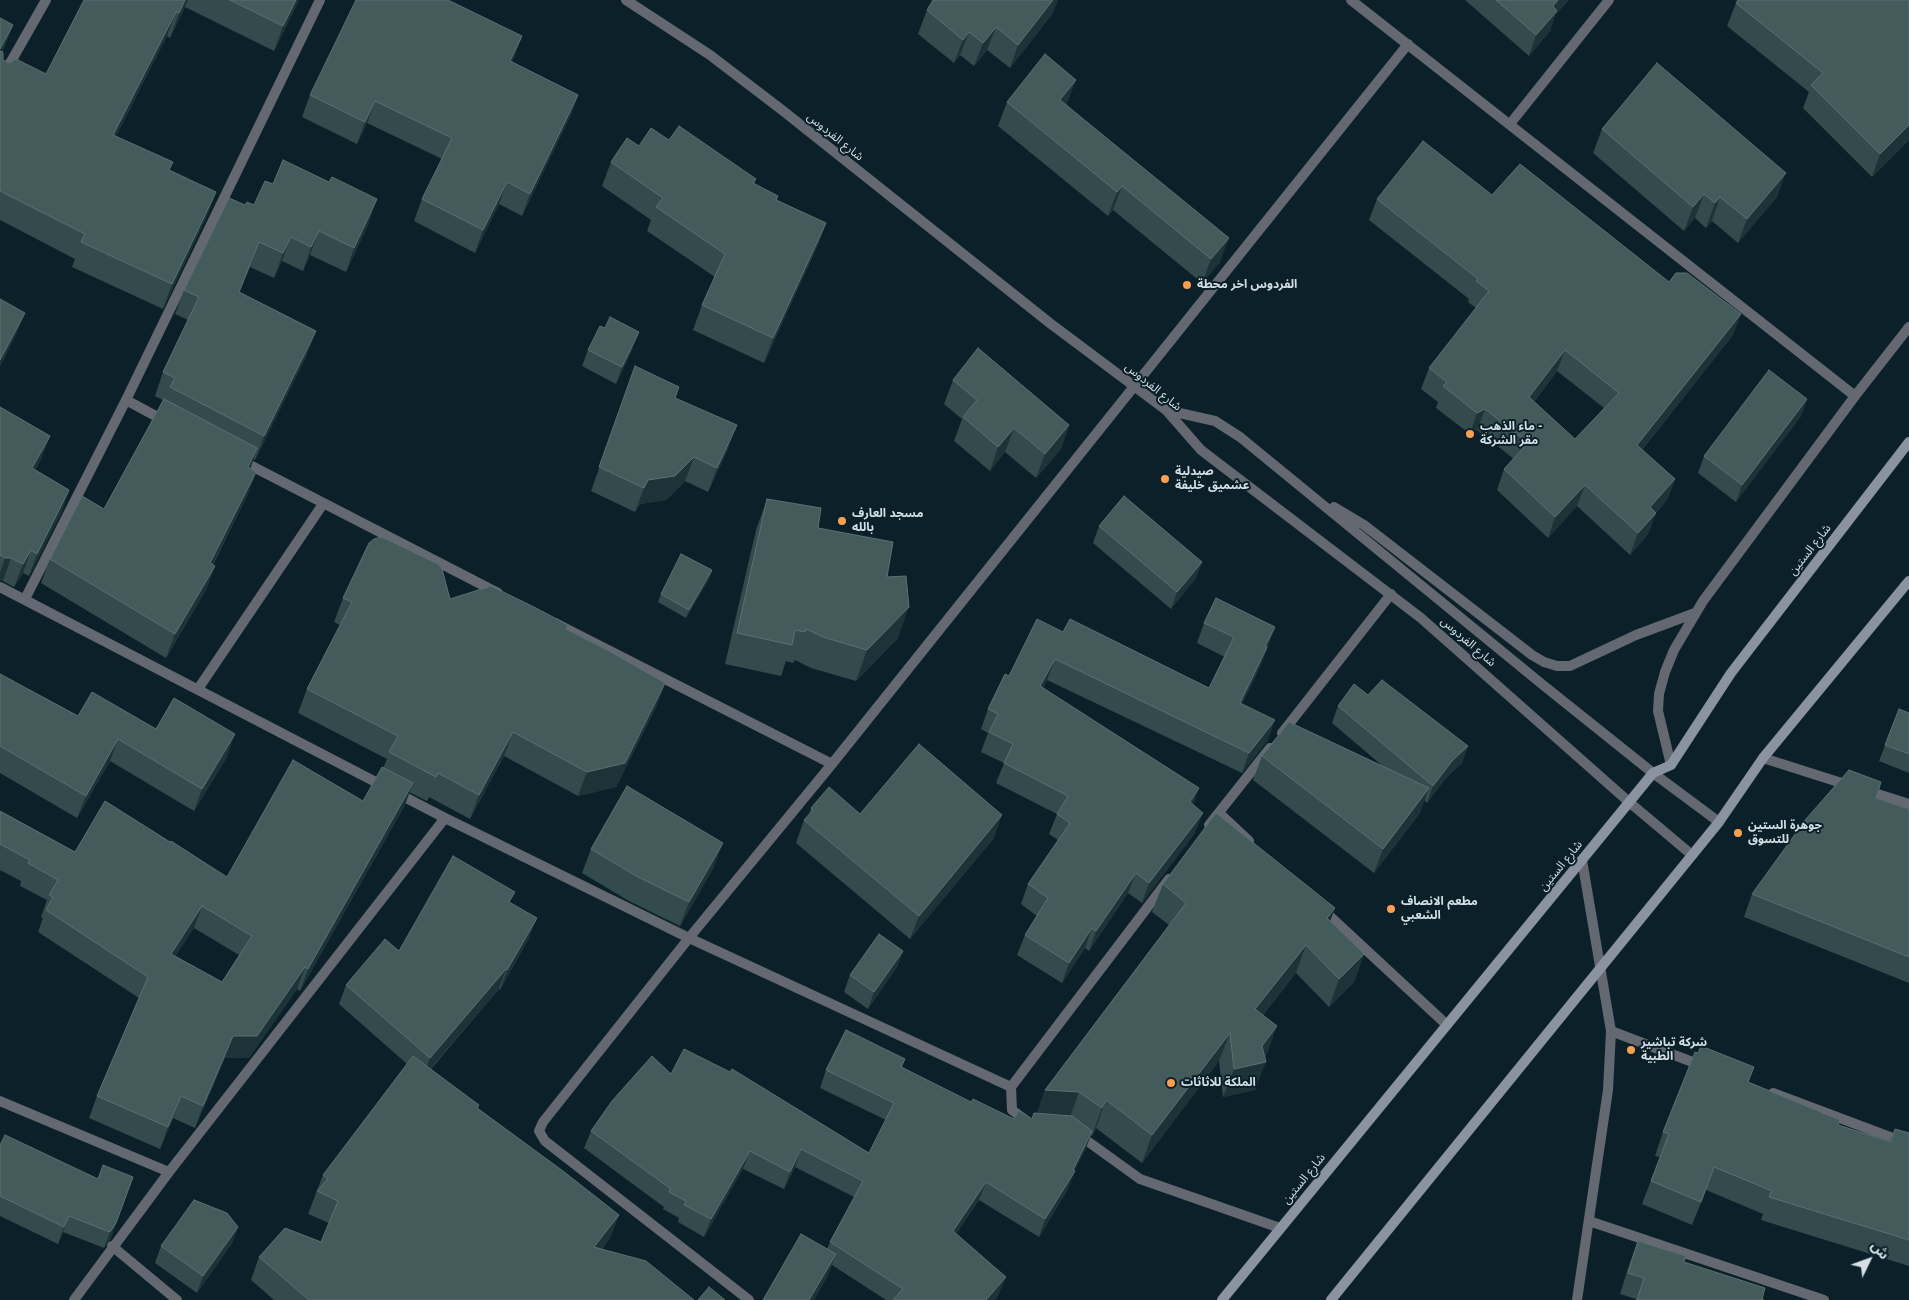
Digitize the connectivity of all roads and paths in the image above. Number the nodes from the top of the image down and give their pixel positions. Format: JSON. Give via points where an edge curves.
{"nodes":[{"id":1,"x":46,"y":0,"type":"edge"},
{"id":2,"x":320,"y":0,"type":"edge"},
{"id":3,"x":626,"y":0,"type":"edge"},
{"id":4,"x":1351,"y":0,"type":"edge"},
{"id":5,"x":1609,"y":0,"type":"edge"},
{"id":6,"x":1408,"y":44,"type":"junction"},
{"id":7,"x":0,"y":81,"type":"edge"},
{"id":8,"x":1510,"y":124,"type":"junction"},
{"id":9,"x":1909,"y":327,"type":"edge"},
{"id":10,"x":1134,"y":387,"type":"junction"},
{"id":11,"x":1855,"y":396,"type":"junction"},
{"id":12,"x":126,"y":400,"type":"junction"},
{"id":13,"x":1166,"y":410,"type":"junction"},
{"id":14,"x":178,"y":427,"type":"edge"},
{"id":15,"x":1909,"y":442,"type":"edge"},
{"id":16,"x":229,"y":454,"type":"edge"},
{"id":17,"x":1309,"y":493,"type":"junction"},
{"id":18,"x":323,"y":504,"type":"junction"},
{"id":19,"x":1909,"y":582,"type":"edge"},
{"id":20,"x":0,"y":588,"type":"edge"},
{"id":21,"x":1391,"y":594,"type":"junction"},
{"id":22,"x":507,"y":598,"type":"edge"},
{"id":23,"x":25,"y":599,"type":"junction"},
{"id":24,"x":1695,"y":613,"type":"junction"},
{"id":25,"x":542,"y":616,"type":"edge"},
{"id":26,"x":198,"y":689,"type":"junction"},
{"id":27,"x":1763,"y":758,"type":"junction"},
{"id":28,"x":832,"y":764,"type":"junction"},
{"id":29,"x":1671,"y":765,"type":"junction"},
{"id":30,"x":1653,"y":774,"type":"junction"},
{"id":31,"x":1629,"y":802,"type":"junction"},
{"id":32,"x":1909,"y":804,"type":"edge"},
{"id":33,"x":1219,"y":813,"type":"junction"},
{"id":34,"x":445,"y":818,"type":"junction"},
{"id":35,"x":1719,"y":822,"type":"junction"},
{"id":36,"x":1201,"y":836,"type":"edge"},
{"id":37,"x":1254,"y":846,"type":"edge"},
{"id":38,"x":1692,"y":855,"type":"junction"},
{"id":39,"x":1582,"y":860,"type":"junction"},
{"id":40,"x":1177,"y":868,"type":"edge"},
{"id":41,"x":1312,"y":899,"type":"edge"},
{"id":42,"x":689,"y":938,"type":"junction"},
{"id":43,"x":1599,"y":969,"type":"junction"},
{"id":44,"x":1447,"y":1025,"type":"junction"},
{"id":45,"x":1611,"y":1031,"type":"junction"},
{"id":46,"x":1713,"y":1070,"type":"edge"},
{"id":47,"x":1011,"y":1086,"type":"junction"},
{"id":48,"x":1760,"y":1088,"type":"edge"},
{"id":49,"x":0,"y":1101,"type":"edge"},
{"id":50,"x":1040,"y":1125,"type":"edge"},
{"id":51,"x":1068,"y":1127,"type":"edge"},
{"id":52,"x":1909,"y":1144,"type":"edge"},
{"id":53,"x":169,"y":1172,"type":"junction"},
{"id":54,"x":1589,"y":1221,"type":"junction"},
{"id":55,"x":1280,"y":1228,"type":"junction"},
{"id":56,"x":112,"y":1246,"type":"junction"},
{"id":57,"x":74,"y":1300,"type":"edge"},
{"id":58,"x":177,"y":1300,"type":"edge"},
{"id":59,"x":749,"y":1300,"type":"edge"},
{"id":60,"x":1222,"y":1300,"type":"edge"},
{"id":61,"x":1331,"y":1300,"type":"edge"},
{"id":62,"x":1577,"y":1300,"type":"edge"},
{"id":63,"x":1824,"y":1300,"type":"edge"}],
"edges":[{"from":1,"to":7,"type":"street"},
{"from":2,"to":12,"type":"street"},
{"from":3,"to":10,"type":"street","name":"شارع الفردوس","via":[[710,55],[768,99]]},
{"from":4,"to":6,"type":"street"},
{"from":5,"to":8,"type":"street"},
{"from":6,"to":8,"type":"street"},
{"from":6,"to":10,"type":"street"},
{"from":8,"to":11,"type":"street"},
{"from":9,"to":11,"type":"street"},
{"from":10,"to":13,"type":"street","name":"شارع الفردوس"},
{"from":10,"to":28,"type":"street"},
{"from":11,"to":24,"type":"street"},
{"from":12,"to":14,"type":"street"},
{"from":12,"to":23,"type":"street"},
{"from":13,"to":17,"type":"street","via":[[1215,421],[1228,428]]},
{"from":13,"to":21,"type":"street","name":"شارع الفردوس","via":[[1201,450]]},
{"from":15,"to":29,"type":"main road","name":"شارع الستين","via":[[1731,673]]},
{"from":16,"to":18,"type":"street"},
{"from":17,"to":24,"type":"street","via":[[1364,525],[1544,662],[1570,666],[1636,635]]},
{"from":17,"to":30,"type":"street"},
{"from":18,"to":22,"type":"street"},
{"from":18,"to":26,"type":"street"},
{"from":19,"to":27,"type":"main road"},
{"from":20,"to":23,"type":"street"},
{"from":21,"to":31,"type":"street","name":"شارع الفردوس"},
{"from":21,"to":33,"type":"street"},
{"from":23,"to":26,"type":"street"},
{"from":24,"to":29,"type":"street","via":[[1674,650],[1660,694],[1658,711]]},
{"from":25,"to":28,"type":"street"},
{"from":26,"to":34,"type":"street"},
{"from":27,"to":32,"type":"street"},
{"from":27,"to":35,"type":"main road"},
{"from":28,"to":42,"type":"street"},
{"from":29,"to":30,"type":"main road","name":"شارع الستين"},
{"from":30,"to":31,"type":"main road","name":"شارع الستين"},
{"from":30,"to":35,"type":"street"},
{"from":31,"to":38,"type":"street","name":"شارع الفردوس"},
{"from":31,"to":39,"type":"main road","name":"شارع الستين"},
{"from":33,"to":36,"type":"street"},
{"from":33,"to":37,"type":"street"},
{"from":34,"to":42,"type":"street"},
{"from":34,"to":53,"type":"street"},
{"from":35,"to":38,"type":"main road"},
{"from":38,"to":43,"type":"main road"},
{"from":39,"to":43,"type":"street"},
{"from":39,"to":44,"type":"main road","name":"شارع الستين"},
{"from":40,"to":47,"type":"street"},
{"from":41,"to":44,"type":"street"},
{"from":42,"to":47,"type":"street"},
{"from":42,"to":59,"type":"street","via":[[542,1122],[539,1131],[544,1141]]},
{"from":43,"to":45,"type":"street"},
{"from":43,"to":61,"type":"main road"},
{"from":44,"to":55,"type":"main road","name":"شارع الستين"},
{"from":45,"to":46,"type":"street"},
{"from":45,"to":54,"type":"street","via":[[1608,1090]]},
{"from":47,"to":50,"type":"street","via":[[1012,1110],[1030,1125]]},
{"from":48,"to":52,"type":"street"},
{"from":49,"to":53,"type":"street"},
{"from":51,"to":55,"type":"street","via":[[1140,1179]]},
{"from":53,"to":56,"type":"street"},
{"from":54,"to":62,"type":"street"},
{"from":54,"to":63,"type":"street"},
{"from":55,"to":60,"type":"main road","name":"شارع الستين"},
{"from":56,"to":57,"type":"street"},
{"from":56,"to":58,"type":"street"}]}
